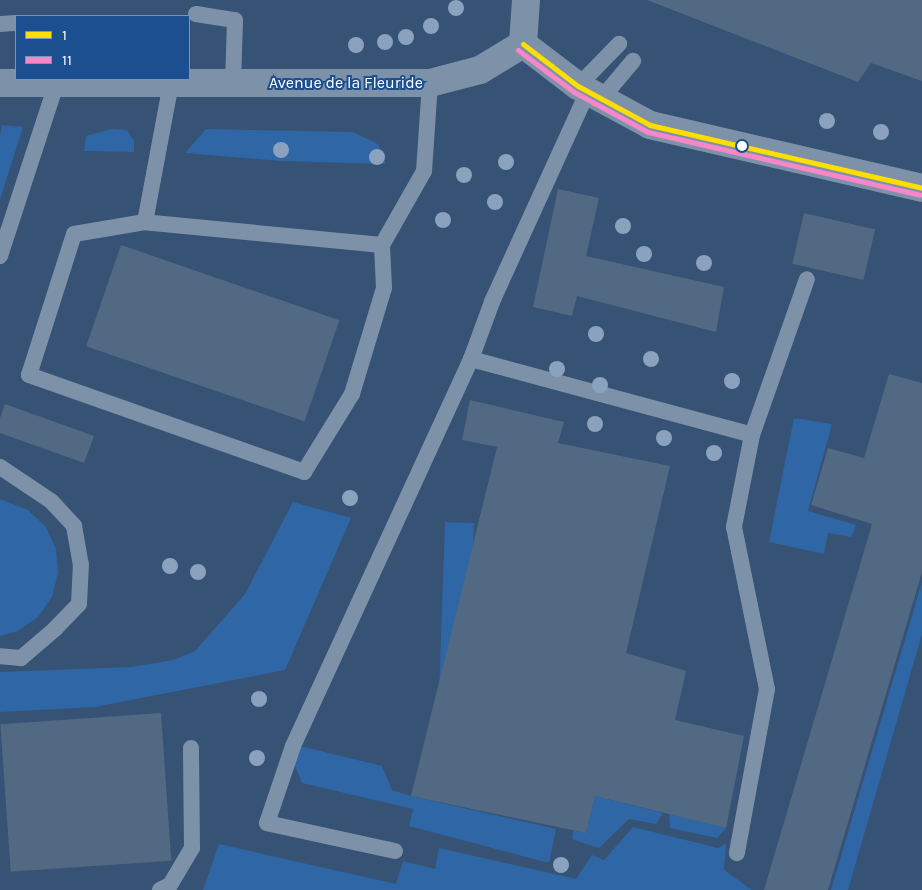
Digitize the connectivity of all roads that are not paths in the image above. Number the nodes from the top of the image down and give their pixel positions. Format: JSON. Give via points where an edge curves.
{"nodes":[{"id":1,"x":526,"y":0,"type":"edge"},
{"id":2,"x":196,"y":14,"type":"dead end"},
{"id":3,"x":15,"y":23,"type":"edge"},
{"id":4,"x":0,"y":24,"type":"edge"},
{"id":5,"x":523,"y":44,"type":"junction"},
{"id":6,"x":619,"y":44,"type":"dead end"},
{"id":7,"x":633,"y":61,"type":"dead end"},
{"id":8,"x":139,"y":81,"type":"edge"},
{"id":9,"x":0,"y":82,"type":"edge"},
{"id":10,"x":57,"y":82,"type":"junction"},
{"id":11,"x":172,"y":83,"type":"junction"},
{"id":12,"x":233,"y":83,"type":"junction"},
{"id":13,"x":430,"y":83,"type":"junction"},
{"id":14,"x":589,"y":92,"type":"junction"},
{"id":15,"x":922,"y":188,"type":"edge"},
{"id":16,"x":145,"y":222,"type":"junction"},
{"id":17,"x":382,"y":245,"type":"junction"},
{"id":18,"x":0,"y":256,"type":"edge"},
{"id":19,"x":807,"y":279,"type":"dead end"},
{"id":20,"x":471,"y":359,"type":"junction"},
{"id":21,"x":752,"y":435,"type":"junction"},
{"id":22,"x":0,"y":467,"type":"edge"},
{"id":23,"x":0,"y":656,"type":"edge"},
{"id":24,"x":191,"y":748,"type":"dead end"},
{"id":25,"x":395,"y":851,"type":"dead end"},
{"id":26,"x":737,"y":853,"type":"dead end"},
{"id":27,"x":160,"y":890,"type":"edge"}],
"edges":[{"from":1,"to":5,"type":"street"},
{"from":2,"to":12,"type":"lane","via":[[235,20]]},
{"from":3,"to":4,"type":"lane"},
{"from":5,"to":13,"type":"street","name":"Avenue de la Fleuride","via":[[480,70]]},
{"from":5,"to":14,"type":"street"},
{"from":6,"to":14,"type":"lane"},
{"from":7,"to":14,"type":"lane"},
{"from":8,"to":10,"type":"street","name":"Avenue de la Fleuride"},
{"from":8,"to":11,"type":"street","name":"Avenue de la Fleuride"},
{"from":9,"to":10,"type":"street","name":"Avenue de la Fleuride"},
{"from":10,"to":18,"type":"lane"},
{"from":11,"to":12,"type":"street","name":"Avenue de la Fleuride"},
{"from":11,"to":16,"type":"lane"},
{"from":12,"to":13,"type":"street","name":"Avenue de la Fleuride"},
{"from":13,"to":17,"type":"lane","via":[[424,172]]},
{"from":14,"to":15,"type":"street","via":[[650,125]]},
{"from":14,"to":20,"type":"lane","via":[[492,302]]},
{"from":16,"to":17,"type":"lane"},
{"from":16,"to":17,"type":"lane","via":[[74,234],[29,375],[304,472],[352,394],[384,288]]},
{"from":19,"to":21,"type":"lane"},
{"from":20,"to":21,"type":"lane"},
{"from":20,"to":25,"type":"lane","via":[[292,746],[267,823]]},
{"from":21,"to":26,"type":"lane","via":[[734,527],[767,689]]},
{"from":22,"to":23,"type":"lane","via":[[51,501],[74,526],[81,564],[79,604],[56,629],[21,658]]},
{"from":24,"to":27,"type":"lane","via":[[192,848],[170,885]]}]}
